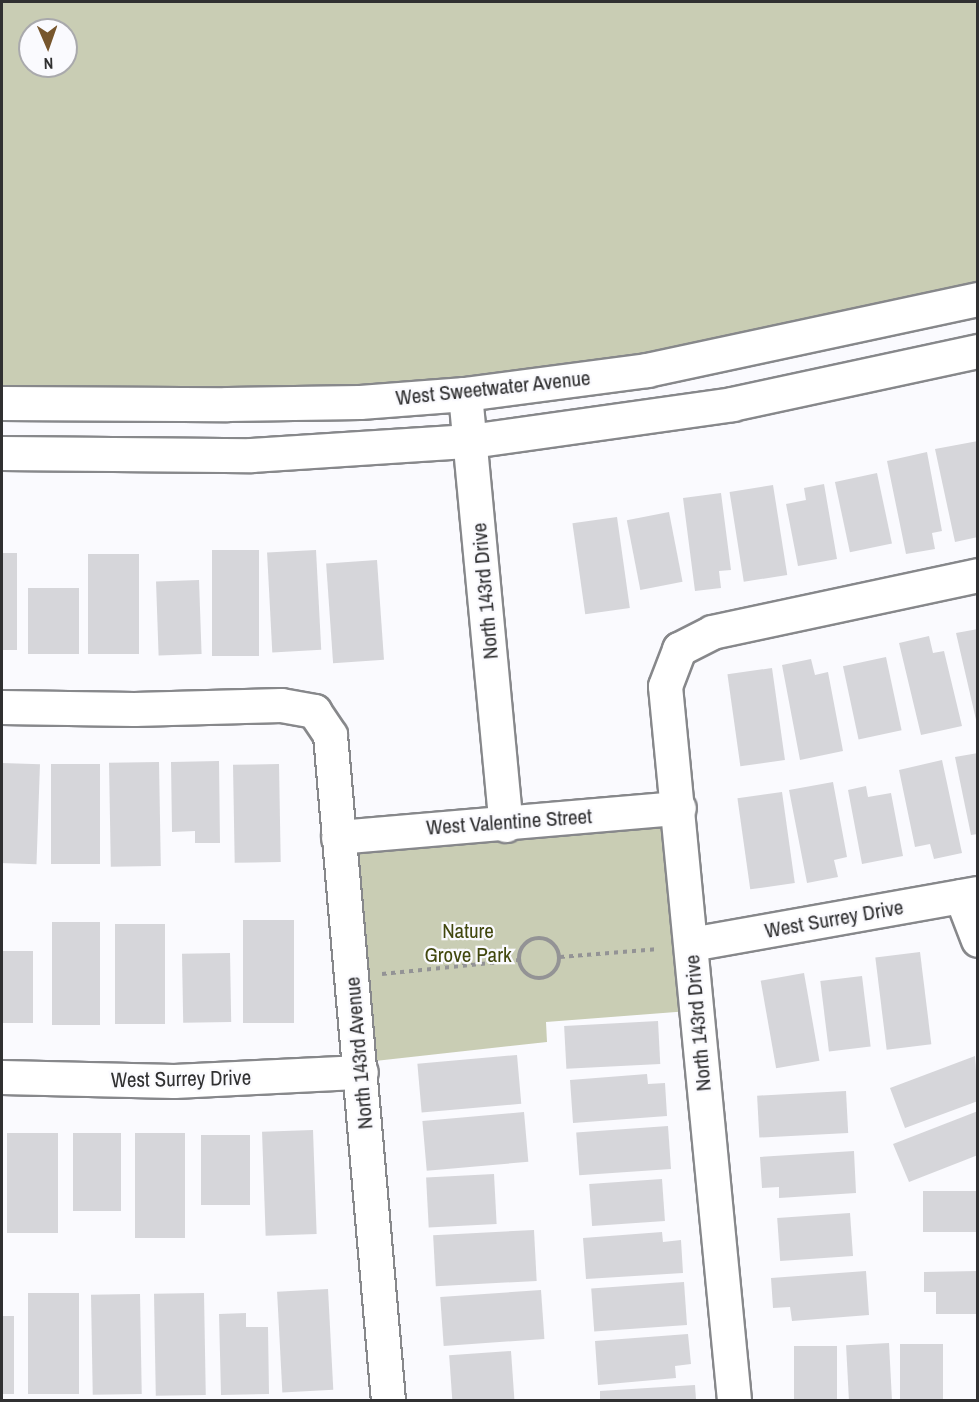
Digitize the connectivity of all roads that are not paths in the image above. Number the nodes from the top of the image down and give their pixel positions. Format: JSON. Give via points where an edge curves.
{"nodes":[{"id":1,"x":978,"y":299,"type":"edge"},
{"id":2,"x":978,"y":351,"type":"edge"},
{"id":3,"x":465,"y":394,"type":"junction"},
{"id":4,"x":2,"y":403,"type":"edge"},
{"id":5,"x":470,"y":441,"type":"junction"},
{"id":6,"x":2,"y":453,"type":"edge"},
{"id":7,"x":978,"y":575,"type":"edge"},
{"id":8,"x":2,"y":707,"type":"edge"},
{"id":9,"x":679,"y":808,"type":"junction"},
{"id":10,"x":506,"y":825,"type":"junction"},
{"id":11,"x":338,"y":837,"type":"junction"},
{"id":12,"x":969,"y":894,"type":"edge"},
{"id":13,"x":978,"y":940,"type":"edge"},
{"id":14,"x":677,"y":946,"type":"junction"},
{"id":15,"x":361,"y":1072,"type":"junction"},
{"id":16,"x":2,"y":1077,"type":"edge"},
{"id":17,"x":388,"y":1401,"type":"edge"},
{"id":18,"x":734,"y":1401,"type":"edge"}],
"edges":[{"from":1,"to":3,"type":"street","name":"West Sweetwater Avenue","via":[[647,370]]},
{"from":2,"to":5,"type":"street","via":[[732,404]]},
{"from":3,"to":4,"type":"street","name":"West Sweetwater Avenue","via":[[360,402]]},
{"from":3,"to":5,"type":"street","name":"North 143rd Drive"},
{"from":5,"to":6,"type":"street","via":[[251,455]]},
{"from":5,"to":10,"type":"street","name":"North 143rd Drive"},
{"from":7,"to":9,"type":"street","name":"North 143rd Drive","via":[[712,632],[680,649],[665,686]]},
{"from":8,"to":11,"type":"street","name":"North 143rd Avenue","via":[[281,705],[314,711],[330,735]]},
{"from":9,"to":10,"type":"street","name":"West Valentine Street"},
{"from":9,"to":14,"type":"street","name":"North 143rd Drive"},
{"from":10,"to":11,"type":"street","name":"West Valentine Street","via":[[378,831]]},
{"from":11,"to":15,"type":"street","name":"North 143rd Avenue"},
{"from":12,"to":13,"type":"street"},
{"from":12,"to":14,"type":"street","name":"West Surrey Drive"},
{"from":14,"to":18,"type":"street","name":"North 143rd Drive"},
{"from":15,"to":16,"type":"street","name":"West Surrey Drive","via":[[174,1081]]},
{"from":15,"to":17,"type":"street","name":"North 143rd Avenue"}]}
